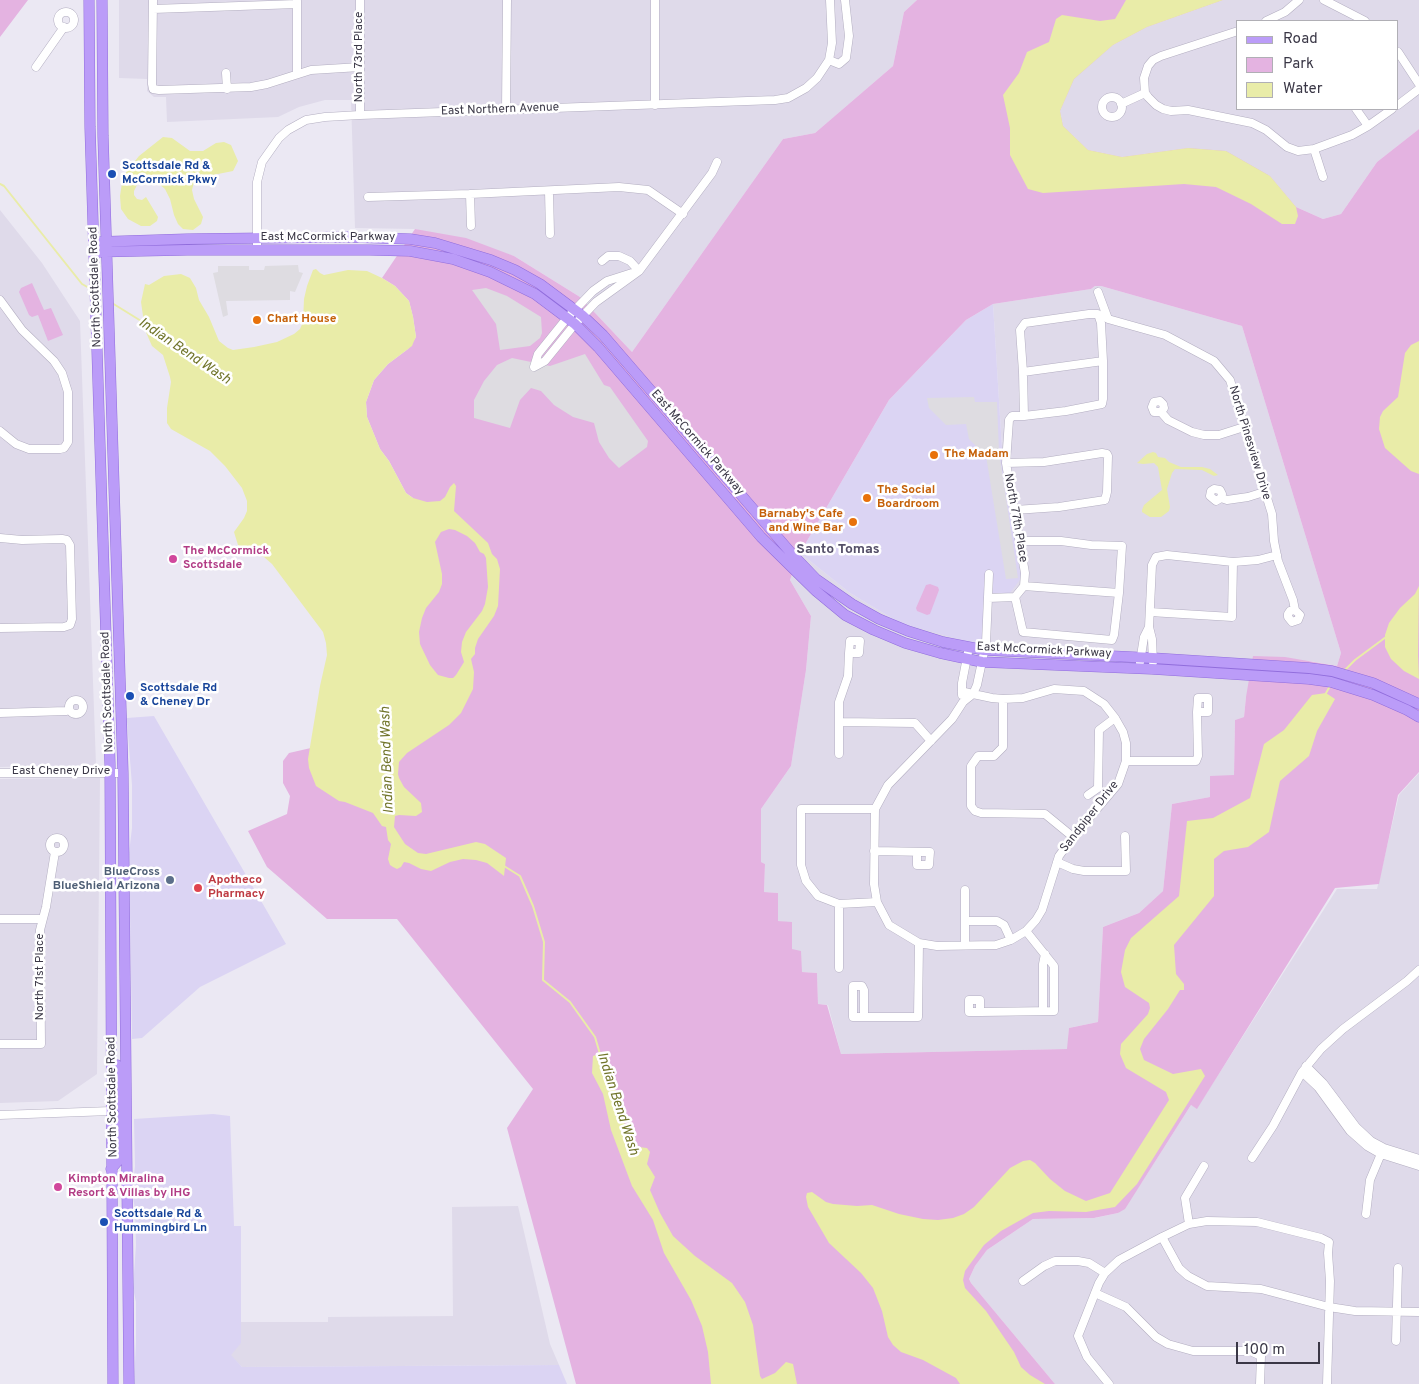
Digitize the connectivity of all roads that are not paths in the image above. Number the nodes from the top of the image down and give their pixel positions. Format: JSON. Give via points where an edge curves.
{"nodes":[{"id":1,"x":89,"y":0,"type":"edge"},
{"id":2,"x":96,"y":0,"type":"edge"},
{"id":3,"x":102,"y":0,"type":"edge"},
{"id":4,"x":152,"y":0,"type":"edge"},
{"id":5,"x":360,"y":0,"type":"edge"},
{"id":6,"x":507,"y":0,"type":"edge"},
{"id":7,"x":655,"y":0,"type":"edge"},
{"id":8,"x":830,"y":0,"type":"edge"},
{"id":9,"x":845,"y":0,"type":"edge"},
{"id":10,"x":1300,"y":0,"type":"edge"},
{"id":11,"x":1324,"y":0,"type":"edge"},
{"id":12,"x":297,"y":2,"type":"edge"},
{"id":13,"x":152,"y":9,"type":"junction"},
{"id":14,"x":74,"y":19,"type":"junction"},
{"id":15,"x":89,"y":20,"type":"junction"},
{"id":16,"x":1268,"y":20,"type":"edge"},
{"id":17,"x":1363,"y":20,"type":"edge"},
{"id":18,"x":64,"y":28,"type":"junction"},
{"id":19,"x":1236,"y":32,"type":"edge"},
{"id":20,"x":1399,"y":54,"type":"edge"},
{"id":21,"x":829,"y":60,"type":"junction"},
{"id":22,"x":36,"y":67,"type":"dead end"},
{"id":23,"x":102,"y":67,"type":"junction"},
{"id":24,"x":360,"y":67,"type":"junction"},
{"id":25,"x":226,"y":74,"type":"dead end"},
{"id":26,"x":297,"y":74,"type":"junction"},
{"id":27,"x":1419,"y":84,"type":"edge"},
{"id":28,"x":227,"y":89,"type":"junction"},
{"id":29,"x":1419,"y":89,"type":"edge"},
{"id":30,"x":1145,"y":93,"type":"junction"},
{"id":31,"x":1121,"y":104,"type":"dead end"},
{"id":32,"x":1399,"y":104,"type":"edge"},
{"id":33,"x":655,"y":105,"type":"junction"},
{"id":34,"x":506,"y":110,"type":"junction"},
{"id":35,"x":1357,"y":110,"type":"edge"},
{"id":36,"x":1391,"y":110,"type":"edge"},
{"id":37,"x":360,"y":115,"type":"junction"},
{"id":38,"x":1368,"y":126,"type":"junction"},
{"id":39,"x":1314,"y":149,"type":"junction"},
{"id":40,"x":717,"y":162,"type":"dead end"},
{"id":41,"x":1323,"y":177,"type":"dead end"},
{"id":42,"x":549,"y":191,"type":"junction"},
{"id":43,"x":470,"y":194,"type":"junction"},
{"id":44,"x":368,"y":197,"type":"dead end"},
{"id":45,"x":683,"y":214,"type":"junction"},
{"id":46,"x":471,"y":226,"type":"dead end"},
{"id":47,"x":550,"y":234,"type":"dead end"},
{"id":48,"x":257,"y":238,"type":"junction"},
{"id":49,"x":107,"y":246,"type":"junction"},
{"id":50,"x":94,"y":250,"type":"junction"},
{"id":51,"x":257,"y":250,"type":"junction"},
{"id":52,"x":455,"y":254,"type":"junction"},
{"id":53,"x":602,"y":261,"type":"dead end"},
{"id":54,"x":639,"y":271,"type":"junction"},
{"id":55,"x":1098,"y":292,"type":"dead end"},
{"id":56,"x":0,"y":300,"type":"edge"},
{"id":57,"x":579,"y":312,"type":"junction"},
{"id":58,"x":571,"y":321,"type":"junction"},
{"id":59,"x":1103,"y":361,"type":"junction"},
{"id":60,"x":1023,"y":372,"type":"junction"},
{"id":61,"x":1161,"y":412,"type":"dead end"},
{"id":62,"x":1024,"y":416,"type":"junction"},
{"id":63,"x":1244,"y":427,"type":"junction"},
{"id":64,"x":0,"y":431,"type":"edge"},
{"id":65,"x":1006,"y":463,"type":"junction"},
{"id":66,"x":1264,"y":492,"type":"junction"},
{"id":67,"x":1221,"y":498,"type":"dead end"},
{"id":68,"x":1015,"y":510,"type":"junction"},
{"id":69,"x":0,"y":538,"type":"edge"},
{"id":70,"x":1020,"y":541,"type":"junction"},
{"id":71,"x":1277,"y":555,"type":"junction"},
{"id":72,"x":1233,"y":562,"type":"junction"},
{"id":73,"x":989,"y":574,"type":"dead end"},
{"id":74,"x":1024,"y":586,"type":"junction"},
{"id":75,"x":819,"y":587,"type":"junction"},
{"id":76,"x":1120,"y":593,"type":"junction"},
{"id":77,"x":1015,"y":597,"type":"junction"},
{"id":78,"x":988,"y":598,"type":"junction"},
{"id":79,"x":1294,"y":610,"type":"dead end"},
{"id":80,"x":1150,"y":612,"type":"junction"},
{"id":81,"x":1149,"y":627,"type":"junction"},
{"id":82,"x":0,"y":628,"type":"edge"},
{"id":83,"x":969,"y":647,"type":"junction"},
{"id":84,"x":984,"y":650,"type":"junction"},
{"id":85,"x":849,"y":653,"type":"dead end"},
{"id":86,"x":1140,"y":657,"type":"junction"},
{"id":87,"x":1153,"y":658,"type":"junction"},
{"id":88,"x":967,"y":659,"type":"junction"},
{"id":89,"x":982,"y":662,"type":"junction"},
{"id":90,"x":1140,"y":669,"type":"junction"},
{"id":91,"x":1152,"y":669,"type":"junction"},
{"id":92,"x":962,"y":691,"type":"junction"},
{"id":93,"x":973,"y":694,"type":"junction"},
{"id":94,"x":1004,"y":698,"type":"junction"},
{"id":95,"x":963,"y":702,"type":"junction"},
{"id":96,"x":1419,"y":704,"type":"edge"},
{"id":97,"x":69,"y":710,"type":"dead end"},
{"id":98,"x":1197,"y":712,"type":"dead end"},
{"id":99,"x":0,"y":713,"type":"edge"},
{"id":100,"x":1419,"y":717,"type":"edge"},
{"id":101,"x":1115,"y":718,"type":"junction"},
{"id":102,"x":839,"y":722,"type":"junction"},
{"id":103,"x":932,"y":741,"type":"junction"},
{"id":104,"x":839,"y":754,"type":"dead end"},
{"id":105,"x":1126,"y":761,"type":"junction"},
{"id":106,"x":110,"y":772,"type":"junction"},
{"id":107,"x":0,"y":773,"type":"edge"},
{"id":108,"x":123,"y":773,"type":"junction"},
{"id":109,"x":1088,"y":795,"type":"dead end"},
{"id":110,"x":876,"y":809,"type":"junction"},
{"id":111,"x":1073,"y":836,"type":"junction"},
{"id":112,"x":1125,"y":836,"type":"dead end"},
{"id":113,"x":874,"y":851,"type":"junction"},
{"id":114,"x":55,"y":852,"type":"dead end"},
{"id":115,"x":917,"y":852,"type":"dead end"},
{"id":116,"x":1057,"y":862,"type":"junction"},
{"id":117,"x":965,"y":890,"type":"dead end"},
{"id":118,"x":877,"y":902,"type":"junction"},
{"id":119,"x":839,"y":904,"type":"junction"},
{"id":120,"x":0,"y":919,"type":"edge"},
{"id":121,"x":42,"y":919,"type":"junction"},
{"id":122,"x":965,"y":921,"type":"junction"},
{"id":123,"x":1026,"y":931,"type":"junction"},
{"id":124,"x":1011,"y":940,"type":"junction"},
{"id":125,"x":919,"y":943,"type":"junction"},
{"id":126,"x":965,"y":945,"type":"junction"},
{"id":127,"x":1045,"y":954,"type":"junction"},
{"id":128,"x":839,"y":968,"type":"dead end"},
{"id":129,"x":1419,"y":970,"type":"edge"},
{"id":130,"x":1043,"y":1011,"type":"junction"},
{"id":131,"x":980,"y":1012,"type":"dead end"},
{"id":132,"x":864,"y":1017,"type":"dead end"},
{"id":133,"x":0,"y":1044,"type":"edge"},
{"id":134,"x":111,"y":1050,"type":"junction"},
{"id":135,"x":1304,"y":1069,"type":"junction"},
{"id":136,"x":111,"y":1111,"type":"junction"},
{"id":137,"x":126,"y":1111,"type":"junction"},
{"id":138,"x":0,"y":1114,"type":"edge"},
{"id":139,"x":1382,"y":1151,"type":"junction"},
{"id":140,"x":1252,"y":1158,"type":"dead end"},
{"id":141,"x":1419,"y":1159,"type":"edge"},
{"id":142,"x":1204,"y":1166,"type":"dead end"},
{"id":143,"x":1419,"y":1166,"type":"edge"},
{"id":144,"x":111,"y":1169,"type":"junction"},
{"id":145,"x":1366,"y":1214,"type":"dead end"},
{"id":146,"x":1189,"y":1224,"type":"junction"},
{"id":147,"x":1162,"y":1237,"type":"junction"},
{"id":148,"x":1398,"y":1268,"type":"dead end"},
{"id":149,"x":1105,"y":1273,"type":"junction"},
{"id":150,"x":1023,"y":1281,"type":"dead end"},
{"id":151,"x":1096,"y":1293,"type":"junction"},
{"id":152,"x":1329,"y":1307,"type":"junction"},
{"id":153,"x":1396,"y":1312,"type":"junction"},
{"id":154,"x":1419,"y":1312,"type":"edge"},
{"id":155,"x":1396,"y":1341,"type":"dead end"},
{"id":156,"x":112,"y":1384,"type":"edge"},
{"id":157,"x":128,"y":1384,"type":"edge"},
{"id":158,"x":1109,"y":1384,"type":"edge"},
{"id":159,"x":1260,"y":1384,"type":"edge"},
{"id":160,"x":1327,"y":1384,"type":"edge"}],
"edges":[{"from":1,"to":15,"type":"main road","name":"North Scottsdale Road"},
{"from":2,"to":15,"type":"main road","via":[[96,9]]},
{"from":3,"to":23,"type":"main road","name":"North Scottsdale Road"},
{"from":4,"to":13,"type":"street"},
{"from":5,"to":24,"type":"street","name":"North 73rd Place"},
{"from":6,"to":34,"type":"street"},
{"from":7,"to":33,"type":"street"},
{"from":8,"to":21,"type":"street","via":[[832,43]]},
{"from":9,"to":21,"type":"street","via":[[849,36],[846,58],[839,64]]},
{"from":10,"to":16,"type":"street"},
{"from":11,"to":17,"type":"street"},
{"from":12,"to":13,"type":"street"},
{"from":12,"to":26,"type":"street"},
{"from":13,"to":28,"type":"street","via":[[154,89]]},
{"from":14,"to":15,"type":"street"},
{"from":14,"to":18,"type":"street","via":[[72,26]]},
{"from":14,"to":18,"type":"street","via":[[69,13],[62,14],[59,23]]},
{"from":15,"to":23,"type":"main road","via":[[95,28],[96,59]]},
{"from":15,"to":50,"type":"main road","name":"North Scottsdale Road"},
{"from":18,"to":22,"type":"street"},
{"from":19,"to":30,"type":"street","via":[[1153,60],[1145,72]]},
{"from":20,"to":27,"type":"street"},
{"from":21,"to":33,"type":"street","name":"East Northern Avenue","via":[[817,78],[788,98]]},
{"from":23,"to":49,"type":"main road","name":"North Scottsdale Road"},
{"from":24,"to":26,"type":"street","via":[[325,68]]},
{"from":24,"to":37,"type":"street","name":"North 73rd Place"},
{"from":25,"to":28,"type":"street"},
{"from":26,"to":28,"type":"street","via":[[259,86]]},
{"from":29,"to":32,"type":"street"},
{"from":30,"to":31,"type":"street"},
{"from":30,"to":39,"type":"street","via":[[1162,109],[1188,110],[1243,120],[1260,127],[1293,150]]},
{"from":33,"to":34,"type":"street","name":"East Northern Avenue"},
{"from":34,"to":37,"type":"street","name":"East Northern Avenue"},
{"from":35,"to":38,"type":"street"},
{"from":36,"to":38,"type":"street"},
{"from":37,"to":48,"type":"street","name":"East Northern Avenue","via":[[306,120],[288,130],[273,145],[259,172]]},
{"from":38,"to":39,"type":"street"},
{"from":39,"to":41,"type":"street"},
{"from":40,"to":45,"type":"street"},
{"from":42,"to":43,"type":"street"},
{"from":42,"to":45,"type":"street","via":[[619,187],[648,190]]},
{"from":42,"to":47,"type":"street"},
{"from":43,"to":44,"type":"street"},
{"from":43,"to":46,"type":"street"},
{"from":45,"to":54,"type":"street"},
{"from":48,"to":49,"type":"main road","name":"East McCormick Parkway"},
{"from":48,"to":51,"type":"street","name":"East Northern Avenue"},
{"from":48,"to":52,"type":"main road","name":"East McCormick Parkway","via":[[401,239],[435,243]]},
{"from":49,"to":50,"type":"main road","name":"East McCormick Parkway"},
{"from":49,"to":51,"type":"main road","name":"East McCormick Parkway"},
{"from":49,"to":108,"type":"main road","name":"North Scottsdale Road"},
{"from":50,"to":106,"type":"main road","name":"North Scottsdale Road"},
{"from":51,"to":52,"type":"main road","name":"East McCormick Parkway"},
{"from":52,"to":57,"type":"main road","name":"East McCormick Parkway","via":[[491,260],[515,270]]},
{"from":52,"to":58,"type":"main road","name":"East McCormick Parkway","via":[[535,294]]},
{"from":53,"to":54,"type":"street","via":[[608,256],[619,256],[630,261]]},
{"from":54,"to":57,"type":"street"},
{"from":55,"to":63,"type":"street","name":"North Pinesview Drive","via":[[1108,319],[1165,335],[1214,361],[1230,380]]},
{"from":56,"to":64,"type":"street","via":[[58,365],[67,385],[69,438],[67,446],[60,449],[29,449],[16,444]]},
{"from":57,"to":58,"type":"street"},
{"from":57,"to":75,"type":"main road","name":"East McCormick Parkway","via":[[603,335]]},
{"from":58,"to":58,"type":"street","via":[[538,354],[534,367],[545,361]]},
{"from":58,"to":75,"type":"main road","name":"East McCormick Parkway","via":[[598,347],[760,536]]},
{"from":59,"to":60,"type":"street"},
{"from":59,"to":60,"type":"street","via":[[1101,323],[1098,314],[1089,314],[1025,323],[1020,327]]},
{"from":59,"to":62,"type":"street","via":[[1102,404]]},
{"from":60,"to":62,"type":"street"},
{"from":61,"to":63,"type":"street","via":[[1168,420],[1204,435],[1219,435]]},
{"from":62,"to":65,"type":"street","name":"North 77th Place","via":[[1012,416],[1009,420]]},
{"from":63,"to":66,"type":"street","name":"North Pinesview Drive"},
{"from":65,"to":68,"type":"street","name":"North 77th Place"},
{"from":65,"to":68,"type":"street","via":[[1106,454],[1108,459],[1106,499]]},
{"from":66,"to":67,"type":"street","via":[[1228,500]]},
{"from":66,"to":71,"type":"street","name":"North Pinesview Drive","via":[[1272,514]]},
{"from":68,"to":70,"type":"street","name":"North 77th Place"},
{"from":69,"to":82,"type":"street","via":[[67,540],[70,545],[72,619],[70,625],[64,627]]},
{"from":70,"to":74,"type":"street","name":"North 77th Place"},
{"from":70,"to":76,"type":"street","via":[[1061,540],[1122,546]]},
{"from":71,"to":72,"type":"street"},
{"from":71,"to":79,"type":"street","name":"North Pinesview Drive"},
{"from":72,"to":80,"type":"street","via":[[1156,557],[1152,565]]},
{"from":72,"to":80,"type":"street","via":[[1232,617]]},
{"from":73,"to":78,"type":"street"},
{"from":74,"to":76,"type":"street"},
{"from":74,"to":77,"type":"street"},
{"from":75,"to":83,"type":"main road","name":"East McCormick Parkway","via":[[908,631]]},
{"from":75,"to":88,"type":"main road","name":"East McCormick Parkway","via":[[845,614],[874,630],[905,643]]},
{"from":76,"to":77,"type":"street","via":[[1112,640],[1023,632]]},
{"from":77,"to":78,"type":"street"},
{"from":78,"to":84,"type":"street"},
{"from":80,"to":81,"type":"street"},
{"from":81,"to":86,"type":"street"},
{"from":81,"to":87,"type":"street"},
{"from":83,"to":84,"type":"main road","name":"East McCormick Parkway"},
{"from":83,"to":88,"type":"street"},
{"from":84,"to":86,"type":"main road","name":"East McCormick Parkway"},
{"from":84,"to":89,"type":"street"},
{"from":85,"to":102,"type":"street","via":[[848,676],[839,702]]},
{"from":86,"to":87,"type":"main road","name":"East McCormick Parkway"},
{"from":86,"to":90,"type":"street"},
{"from":87,"to":91,"type":"street"},
{"from":87,"to":96,"type":"main road","name":"East McCormick Parkway","via":[[1332,671],[1374,683]]},
{"from":88,"to":89,"type":"main road","name":"East McCormick Parkway"},
{"from":88,"to":92,"type":"street"},
{"from":89,"to":90,"type":"main road","name":"East McCormick Parkway"},
{"from":89,"to":93,"type":"street"},
{"from":90,"to":91,"type":"main road","name":"East McCormick Parkway"},
{"from":91,"to":100,"type":"main road","name":"East McCormick Parkway","via":[[1331,682],[1373,695]]},
{"from":92,"to":93,"type":"street","name":"Sandpiper Drive"},
{"from":92,"to":95,"type":"street"},
{"from":93,"to":94,"type":"street","name":"Sandpiper Drive"},
{"from":93,"to":95,"type":"street","name":"Sandpiper Drive"},
{"from":94,"to":101,"type":"street","name":"Sandpiper Drive","via":[[1023,698],[1054,688],[1084,691],[1104,704]]},
{"from":94,"to":111,"type":"street","via":[[1004,748],[994,756],[978,756],[971,766],[975,812],[1045,814]]},
{"from":95,"to":103,"type":"street","name":"Sandpiper Drive"},
{"from":97,"to":99,"type":"street"},
{"from":98,"to":105,"type":"street","via":[[1196,761]]},
{"from":101,"to":105,"type":"street","name":"Sandpiper Drive","via":[[1126,743]]},
{"from":101,"to":109,"type":"street","via":[[1099,730],[1098,788]]},
{"from":102,"to":103,"type":"street","via":[[915,723]]},
{"from":102,"to":104,"type":"street"},
{"from":103,"to":110,"type":"street","name":"Sandpiper Drive","via":[[888,785]]},
{"from":105,"to":111,"type":"street","name":"Sandpiper Drive","via":[[1118,784]]},
{"from":106,"to":107,"type":"street","name":"East Cheney Drive"},
{"from":106,"to":108,"type":"street","name":"East Cheney Drive"},
{"from":106,"to":134,"type":"main road","name":"North Scottsdale Road"},
{"from":108,"to":137,"type":"main road","name":"North Scottsdale Road"},
{"from":110,"to":113,"type":"street","name":"Sandpiper Drive"},
{"from":110,"to":119,"type":"street","via":[[801,809],[800,865],[806,882],[818,896]]},
{"from":111,"to":116,"type":"street","name":"Sandpiper Drive"},
{"from":112,"to":116,"type":"street","via":[[1126,871],[1084,871]]},
{"from":113,"to":115,"type":"street"},
{"from":113,"to":118,"type":"street","name":"Sandpiper Drive"},
{"from":114,"to":121,"type":"street","name":"North 71st Place"},
{"from":116,"to":123,"type":"street","name":"Sandpiper Drive","via":[[1042,910]]},
{"from":117,"to":122,"type":"street"},
{"from":118,"to":119,"type":"street"},
{"from":118,"to":125,"type":"street","name":"Sandpiper Drive","via":[[889,925]]},
{"from":119,"to":128,"type":"street"},
{"from":120,"to":121,"type":"street"},
{"from":121,"to":133,"type":"street","name":"North 71st Place","via":[[41,1044]]},
{"from":122,"to":124,"type":"street","via":[[997,921],[1004,925]]},
{"from":122,"to":126,"type":"street"},
{"from":123,"to":124,"type":"street","name":"Sandpiper Drive"},
{"from":123,"to":127,"type":"street"},
{"from":124,"to":126,"type":"street","name":"Sandpiper Drive","via":[[996,945]]},
{"from":125,"to":126,"type":"street","name":"Sandpiper Drive"},
{"from":125,"to":132,"type":"street","via":[[918,1017]]},
{"from":127,"to":130,"type":"street"},
{"from":127,"to":130,"type":"street","via":[[1054,966],[1054,1011]]},
{"from":129,"to":135,"type":"street","via":[[1343,1029]]},
{"from":130,"to":131,"type":"street"},
{"from":134,"to":136,"type":"main road","name":"North Scottsdale Road"},
{"from":134,"to":137,"type":"main road","via":[[117,1057],[118,1105]]},
{"from":135,"to":139,"type":"street","via":[[1350,1132],[1367,1146]]},
{"from":135,"to":140,"type":"street"},
{"from":136,"to":138,"type":"street"},
{"from":136,"to":144,"type":"main road","name":"North Scottsdale Road"},
{"from":137,"to":144,"type":"main road","via":[[119,1119],[118,1161]]},
{"from":137,"to":157,"type":"main road","name":"North Scottsdale Road"},
{"from":139,"to":141,"type":"street"},
{"from":139,"to":143,"type":"street"},
{"from":139,"to":145,"type":"street","via":[[1370,1180]]},
{"from":142,"to":146,"type":"street","via":[[1186,1198]]},
{"from":144,"to":156,"type":"main road","name":"North Scottsdale Road"},
{"from":146,"to":147,"type":"street"},
{"from":146,"to":152,"type":"street","via":[[1258,1218],[1329,1242]]},
{"from":147,"to":149,"type":"street","via":[[1119,1260]]},
{"from":147,"to":152,"type":"street","via":[[1179,1268],[1197,1282],[1217,1287],[1269,1290]]},
{"from":148,"to":153,"type":"street"},
{"from":149,"to":150,"type":"street","via":[[1088,1263],[1055,1261]]},
{"from":149,"to":151,"type":"street"},
{"from":151,"to":158,"type":"street","via":[[1075,1336]]},
{"from":151,"to":159,"type":"street","via":[[1126,1307],[1156,1337],[1168,1344],[1193,1351],[1250,1351],[1261,1356]]},
{"from":152,"to":153,"type":"street"},
{"from":152,"to":160,"type":"street"},
{"from":153,"to":154,"type":"street"},
{"from":153,"to":155,"type":"street"}]}
